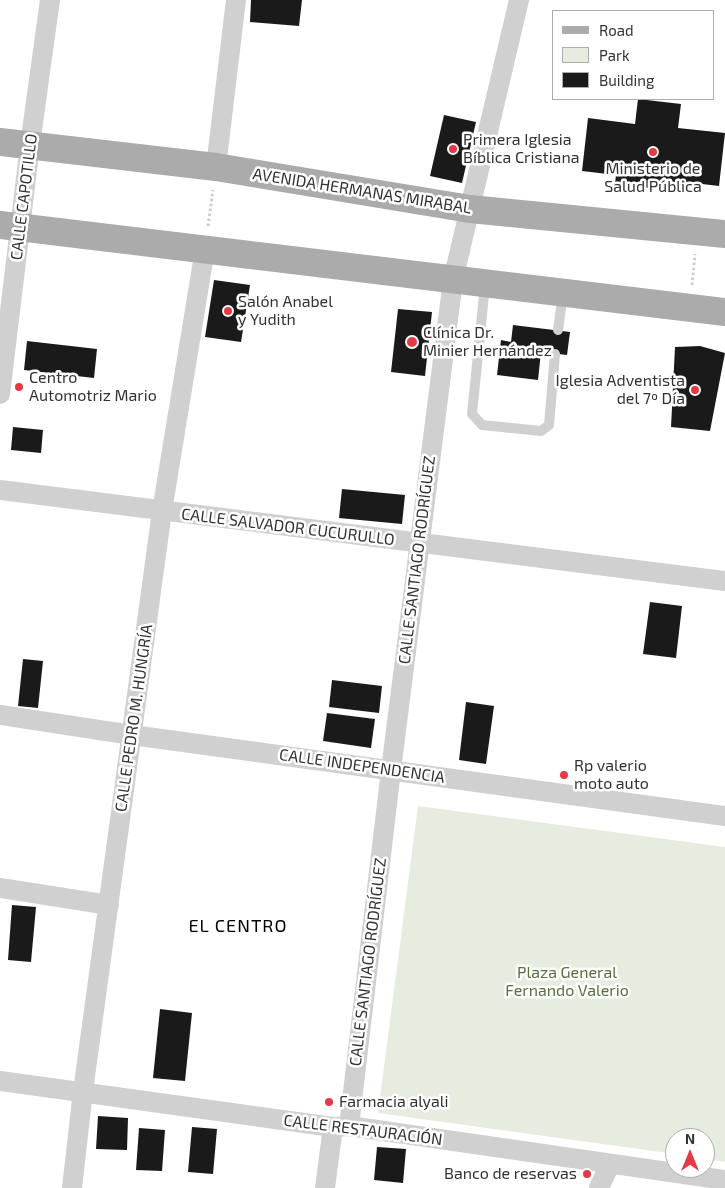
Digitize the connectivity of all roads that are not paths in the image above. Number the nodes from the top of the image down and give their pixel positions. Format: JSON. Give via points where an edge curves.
{"nodes":[{"id":1,"x":50,"y":0,"type":"edge"},
{"id":2,"x":236,"y":0,"type":"edge"},
{"id":3,"x":519,"y":0,"type":"edge"},
{"id":4,"x":0,"y":142,"type":"edge"},
{"id":5,"x":30,"y":146,"type":"junction"},
{"id":6,"x":216,"y":167,"type":"junction"},
{"id":7,"x":470,"y":209,"type":"junction"},
{"id":8,"x":10,"y":226,"type":"edge"},
{"id":9,"x":725,"y":234,"type":"edge"},
{"id":10,"x":205,"y":249,"type":"junction"},
{"id":11,"x":452,"y":280,"type":"junction"},
{"id":12,"x":485,"y":284,"type":"junction"},
{"id":13,"x":563,"y":293,"type":"junction"},
{"id":14,"x":725,"y":312,"type":"edge"},
{"id":15,"x":558,"y":330,"type":"dead end"},
{"id":16,"x":555,"y":354,"type":"dead end"},
{"id":17,"x":0,"y":394,"type":"edge"},
{"id":18,"x":0,"y":490,"type":"edge"},
{"id":19,"x":162,"y":511,"type":"junction"},
{"id":20,"x":419,"y":543,"type":"junction"},
{"id":21,"x":725,"y":581,"type":"edge"},
{"id":22,"x":0,"y":715,"type":"edge"},
{"id":23,"x":132,"y":735,"type":"junction"},
{"id":24,"x":391,"y":770,"type":"junction"},
{"id":25,"x":725,"y":816,"type":"edge"},
{"id":26,"x":0,"y":888,"type":"edge"},
{"id":27,"x":109,"y":906,"type":"junction"},
{"id":28,"x":0,"y":1081,"type":"edge"},
{"id":29,"x":83,"y":1091,"type":"junction"},
{"id":30,"x":341,"y":1127,"type":"junction"},
{"id":31,"x":610,"y":1164,"type":"junction"},
{"id":32,"x":725,"y":1180,"type":"edge"},
{"id":33,"x":675,"y":1181,"type":"edge"},
{"id":34,"x":72,"y":1188,"type":"edge"},
{"id":35,"x":324,"y":1188,"type":"edge"},
{"id":36,"x":599,"y":1188,"type":"edge"}],
"edges":[{"from":1,"to":5,"type":"street","name":"CALLE CAPOTILLO"},
{"from":2,"to":6,"type":"street"},
{"from":3,"to":7,"type":"street","name":"CALLE SANTIAGO RODRÍGUEZ"},
{"from":4,"to":5,"type":"main road","name":"AVENIDA HERMANAS MIRABAL"},
{"from":5,"to":6,"type":"main road","name":"AVENIDA HERMANAS MIRABAL"},
{"from":5,"to":8,"type":"street","name":"CALLE CAPOTILLO"},
{"from":6,"to":7,"type":"main road","name":"AVENIDA HERMANAS MIRABAL"},
{"from":7,"to":9,"type":"main road","name":"AVENIDA HERMANAS MIRABAL"},
{"from":7,"to":11,"type":"street","name":"CALLE SANTIAGO RODRÍGUEZ"},
{"from":8,"to":10,"type":"main road"},
{"from":8,"to":17,"type":"street","name":"CALLE CAPOTILLO"},
{"from":10,"to":11,"type":"main road"},
{"from":10,"to":19,"type":"street","name":"CALLE PEDRO M. HUNGRÍA"},
{"from":11,"to":12,"type":"main road"},
{"from":11,"to":20,"type":"street","name":"CALLE SANTIAGO RODRÍGUEZ"},
{"from":12,"to":13,"type":"main road"},
{"from":12,"to":16,"type":"lane","via":[[472,414],[482,425],[541,431],[549,425]]},
{"from":13,"to":14,"type":"main road"},
{"from":13,"to":15,"type":"lane"},
{"from":18,"to":19,"type":"street","name":"CALLE SALVADOR CUCURULLO"},
{"from":19,"to":20,"type":"street","name":"CALLE SALVADOR CUCURULLO"},
{"from":19,"to":23,"type":"street","name":"CALLE PEDRO M. HUNGRÍA"},
{"from":20,"to":21,"type":"street","name":"CALLE SALVADOR CUCURULLO"},
{"from":20,"to":24,"type":"street","name":"CALLE SANTIAGO RODRÍGUEZ"},
{"from":22,"to":23,"type":"street","name":"CALLE INDEPENDENCIA"},
{"from":23,"to":24,"type":"street","name":"CALLE INDEPENDENCIA"},
{"from":23,"to":27,"type":"street","name":"CALLE PEDRO M. HUNGRÍA"},
{"from":24,"to":25,"type":"street","name":"CALLE INDEPENDENCIA"},
{"from":24,"to":30,"type":"street","name":"CALLE SANTIAGO RODRÍGUEZ"},
{"from":26,"to":27,"type":"street"},
{"from":27,"to":29,"type":"street","name":"CALLE PEDRO M. HUNGRÍA"},
{"from":28,"to":29,"type":"street","name":"CALLE RESTAURACIÓN"},
{"from":29,"to":30,"type":"street","name":"CALLE RESTAURACIÓN"},
{"from":29,"to":34,"type":"street","name":"CALLE PEDRO M. HUNGRÍA"},
{"from":30,"to":31,"type":"street","name":"CALLE RESTAURACIÓN"},
{"from":30,"to":35,"type":"street","name":"CALLE SANTIAGO RODRÍGUEZ"},
{"from":31,"to":33,"type":"street","name":"CALLE RESTAURACIÓN"},
{"from":31,"to":36,"type":"street"},
{"from":32,"to":33,"type":"street","name":"CALLE RESTAURACIÓN"}]}
